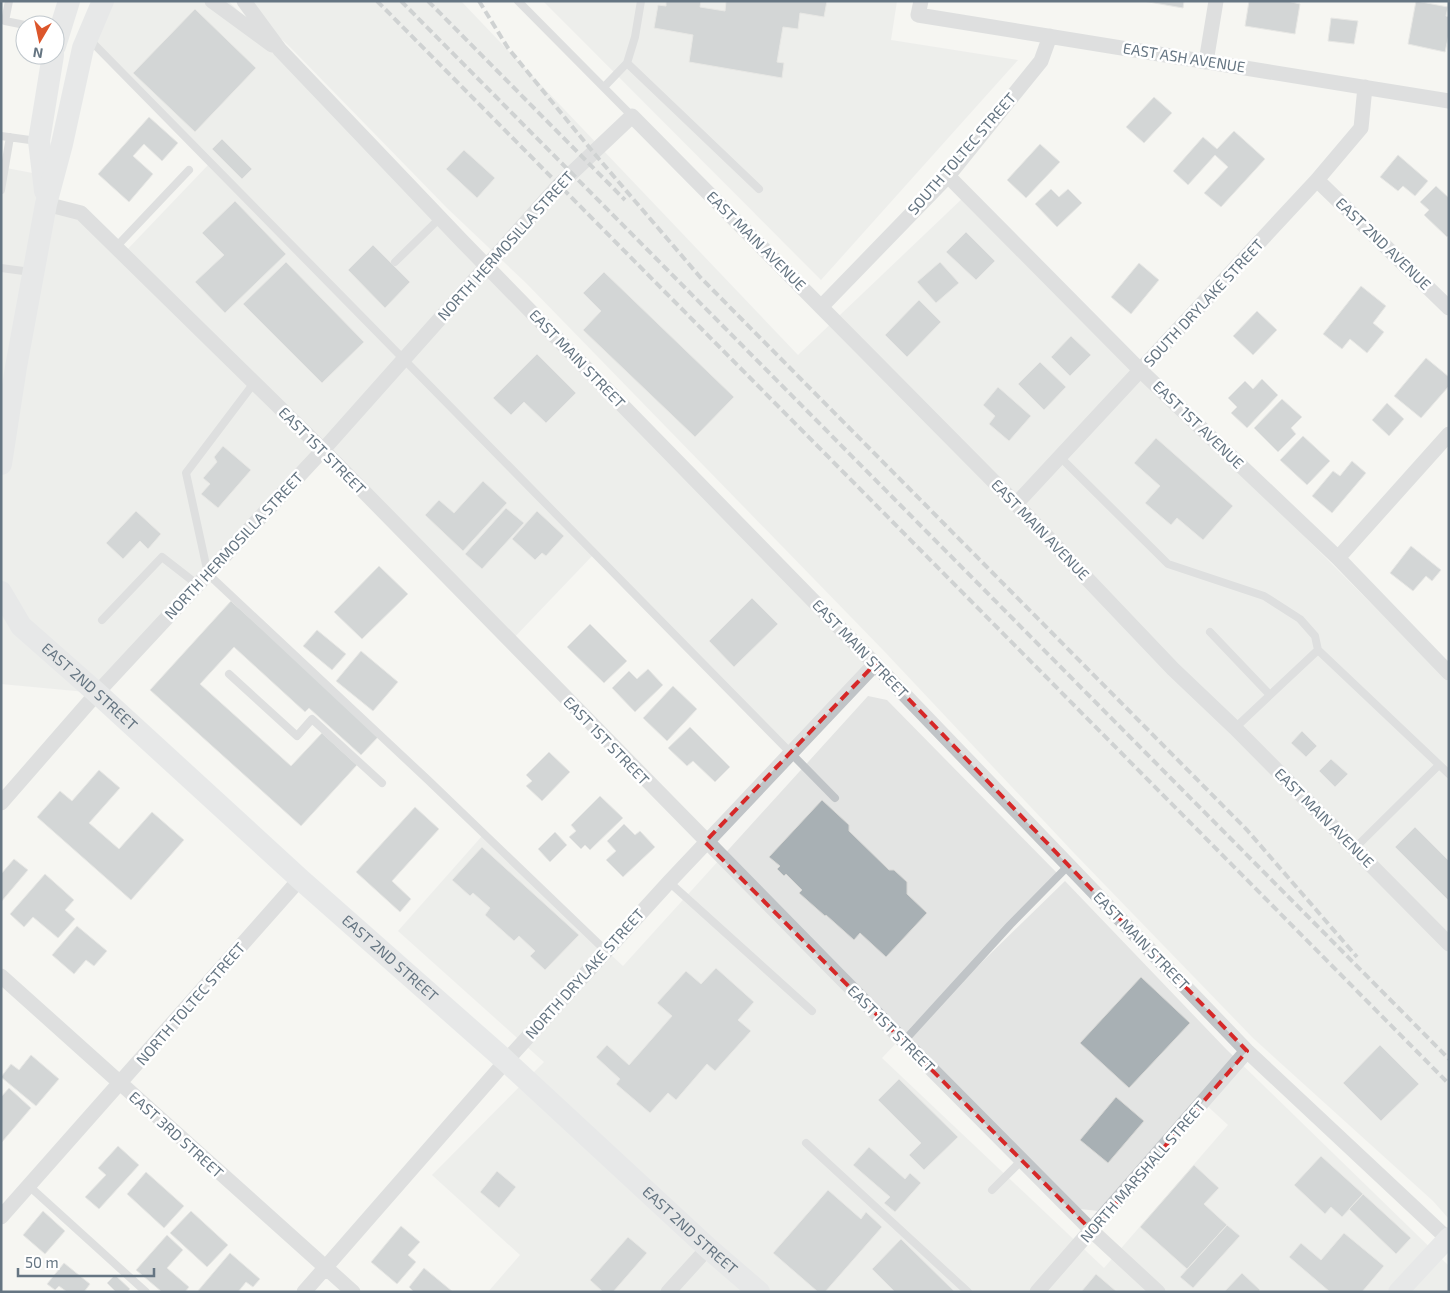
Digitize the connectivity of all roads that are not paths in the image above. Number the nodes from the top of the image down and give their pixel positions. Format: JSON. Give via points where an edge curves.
{"nodes":[{"id":1,"x":8,"y":1,"type":"edge"},
{"id":2,"x":69,"y":1,"type":"edge"},
{"id":3,"x":103,"y":1,"type":"edge"},
{"id":4,"x":212,"y":1,"type":"edge"},
{"id":5,"x":244,"y":1,"type":"edge"},
{"id":6,"x":518,"y":1,"type":"edge"},
{"id":7,"x":641,"y":1,"type":"edge"},
{"id":8,"x":1216,"y":1,"type":"edge"},
{"id":9,"x":920,"y":8,"type":"edge"},
{"id":10,"x":64,"y":15,"type":"edge"},
{"id":11,"x":15,"y":23,"type":"edge"},
{"id":12,"x":1050,"y":36,"type":"junction"},
{"id":13,"x":87,"y":38,"type":"junction"},
{"id":14,"x":280,"y":50,"type":"junction"},
{"id":15,"x":1206,"y":62,"type":"junction"},
{"id":16,"x":627,"y":63,"type":"junction"},
{"id":17,"x":51,"y":65,"type":"edge"},
{"id":18,"x":604,"y":87,"type":"junction"},
{"id":19,"x":1365,"y":87,"type":"junction"},
{"id":20,"x":1449,"y":101,"type":"edge"},
{"id":21,"x":632,"y":116,"type":"junction"},
{"id":22,"x":6,"y":137,"type":"edge"},
{"id":23,"x":39,"y":141,"type":"junction"},
{"id":24,"x":189,"y":170,"type":"dead end"},
{"id":25,"x":948,"y":176,"type":"junction"},
{"id":26,"x":1317,"y":180,"type":"junction"},
{"id":27,"x":759,"y":189,"type":"dead end"},
{"id":28,"x":1,"y":190,"type":"edge"},
{"id":29,"x":46,"y":204,"type":"junction"},
{"id":30,"x":440,"y":218,"type":"junction"},
{"id":31,"x":116,"y":247,"type":"junction"},
{"id":32,"x":395,"y":262,"type":"dead end"},
{"id":33,"x":1,"y":268,"type":"edge"},
{"id":34,"x":487,"y":268,"type":"junction"},
{"id":35,"x":34,"y":272,"type":"junction"},
{"id":36,"x":821,"y":307,"type":"junction"},
{"id":37,"x":1449,"y":308,"type":"edge"},
{"id":38,"x":404,"y":360,"type":"junction"},
{"id":39,"x":9,"y":366,"type":"edge"},
{"id":40,"x":1141,"y":371,"type":"junction"},
{"id":41,"x":254,"y":383,"type":"junction"},
{"id":42,"x":1449,"y":434,"type":"edge"},
{"id":43,"x":323,"y":450,"type":"junction"},
{"id":44,"x":1060,"y":457,"type":"junction"},
{"id":45,"x":1,"y":464,"type":"edge"},
{"id":46,"x":1016,"y":504,"type":"junction"},
{"id":47,"x":1338,"y":558,"type":"junction"},
{"id":48,"x":203,"y":579,"type":"junction"},
{"id":49,"x":1,"y":592,"type":"edge"},
{"id":50,"x":102,"y":620,"type":"dead end"},
{"id":51,"x":1210,"y":632,"type":"dead end"},
{"id":52,"x":1318,"y":650,"type":"junction"},
{"id":53,"x":875,"y":664,"type":"junction"},
{"id":54,"x":1449,"y":673,"type":"edge"},
{"id":55,"x":229,"y":674,"type":"dead end"},
{"id":56,"x":97,"y":693,"type":"junction"},
{"id":57,"x":1270,"y":694,"type":"junction"},
{"id":58,"x":1235,"y":728,"type":"junction"},
{"id":59,"x":790,"y":753,"type":"junction"},
{"id":60,"x":1439,"y":765,"type":"junction"},
{"id":61,"x":1449,"y":774,"type":"edge"},
{"id":62,"x":382,"y":783,"type":"dead end"},
{"id":63,"x":835,"y":798,"type":"dead end"},
{"id":64,"x":1,"y":803,"type":"edge"},
{"id":65,"x":705,"y":842,"type":"junction"},
{"id":66,"x":1354,"y":848,"type":"junction"},
{"id":67,"x":1069,"y":866,"type":"junction"},
{"id":68,"x":300,"y":879,"type":"junction"},
{"id":69,"x":669,"y":882,"type":"junction"},
{"id":70,"x":1449,"y":944,"type":"edge"},
{"id":71,"x":606,"y":951,"type":"junction"},
{"id":72,"x":1,"y":976,"type":"edge"},
{"id":73,"x":812,"y":1011,"type":"dead end"},
{"id":74,"x":904,"y":1041,"type":"junction"},
{"id":75,"x":1247,"y":1051,"type":"junction"},
{"id":76,"x":506,"y":1062,"type":"junction"},
{"id":77,"x":120,"y":1084,"type":"junction"},
{"id":78,"x":806,"y":1143,"type":"dead end"},
{"id":79,"x":1022,"y":1160,"type":"junction"},
{"id":80,"x":29,"y":1186,"type":"junction"},
{"id":81,"x":992,"y":1190,"type":"dead end"},
{"id":82,"x":1,"y":1217,"type":"edge"},
{"id":83,"x":1092,"y":1230,"type":"junction"},
{"id":84,"x":1448,"y":1238,"type":"edge"},
{"id":85,"x":708,"y":1248,"type":"junction"},
{"id":86,"x":326,"y":1268,"type":"junction"},
{"id":87,"x":146,"y":1292,"type":"edge"},
{"id":88,"x":304,"y":1292,"type":"edge"},
{"id":89,"x":352,"y":1292,"type":"edge"},
{"id":90,"x":668,"y":1292,"type":"edge"},
{"id":91,"x":760,"y":1292,"type":"edge"},
{"id":92,"x":968,"y":1292,"type":"edge"},
{"id":93,"x":1037,"y":1292,"type":"edge"},
{"id":94,"x":1158,"y":1292,"type":"edge"},
{"id":95,"x":1398,"y":1292,"type":"edge"}],
"edges":[{"from":1,"to":11,"type":"lane","via":[[5,21]]},
{"from":2,"to":10,"type":"main road"},
{"from":3,"to":13,"type":"main road"},
{"from":4,"to":14,"type":"street","name":"EAST MAIN STREET"},
{"from":5,"to":14,"type":"street","name":"EAST MAIN STREET"},
{"from":6,"to":18,"type":"lane"},
{"from":7,"to":16,"type":"lane"},
{"from":8,"to":15,"type":"street"},
{"from":9,"to":12,"type":"street","name":"EAST ASH AVENUE"},
{"from":12,"to":15,"type":"street","name":"EAST ASH AVENUE"},
{"from":12,"to":25,"type":"street","name":"SOUTH TOLTEC STREET","via":[[1041,61]]},
{"from":13,"to":29,"type":"main road"},
{"from":13,"to":38,"type":"lane"},
{"from":14,"to":30,"type":"street","name":"EAST MAIN STREET"},
{"from":15,"to":19,"type":"street","name":"EAST ASH AVENUE"},
{"from":16,"to":18,"type":"lane"},
{"from":16,"to":27,"type":"lane"},
{"from":17,"to":23,"type":"main road"},
{"from":18,"to":21,"type":"lane"},
{"from":19,"to":20,"type":"street","name":"EAST ASH AVENUE"},
{"from":19,"to":26,"type":"street","name":"SOUTH DRYLAKE STREET","via":[[1361,128]]},
{"from":21,"to":34,"type":"street","name":"NORTH HERMOSILLA STREET","via":[[559,185]]},
{"from":21,"to":36,"type":"street","name":"EAST MAIN AVENUE"},
{"from":22,"to":23,"type":"lane"},
{"from":22,"to":28,"type":"lane"},
{"from":23,"to":29,"type":"main road"},
{"from":24,"to":31,"type":"lane"},
{"from":25,"to":36,"type":"street","name":"SOUTH TOLTEC STREET"},
{"from":25,"to":40,"type":"street","name":"EAST 1ST AVENUE"},
{"from":26,"to":37,"type":"street","name":"EAST 2ND AVENUE"},
{"from":26,"to":40,"type":"street","name":"SOUTH DRYLAKE STREET"},
{"from":29,"to":31,"type":"street","name":"EAST 1ST STREET","via":[[81,213]]},
{"from":29,"to":35,"type":"main road"},
{"from":30,"to":32,"type":"lane"},
{"from":30,"to":34,"type":"street","name":"EAST MAIN STREET"},
{"from":31,"to":41,"type":"street","name":"EAST 1ST STREET"},
{"from":33,"to":35,"type":"lane"},
{"from":34,"to":38,"type":"street","name":"NORTH HERMOSILLA STREET"},
{"from":34,"to":53,"type":"street","name":"EAST MAIN STREET"},
{"from":35,"to":39,"type":"main road"},
{"from":36,"to":46,"type":"street","name":"EAST MAIN AVENUE"},
{"from":38,"to":43,"type":"street","name":"NORTH HERMOSILLA STREET"},
{"from":38,"to":59,"type":"lane"},
{"from":39,"to":45,"type":"main road"},
{"from":40,"to":44,"type":"street","name":"SOUTH DRYLAKE STREET"},
{"from":40,"to":47,"type":"street","name":"EAST 1ST AVENUE"},
{"from":41,"to":43,"type":"street","name":"EAST 1ST STREET"},
{"from":41,"to":48,"type":"lane","via":[[186,473]]},
{"from":42,"to":47,"type":"street"},
{"from":43,"to":48,"type":"street","name":"NORTH HERMOSILLA STREET"},
{"from":43,"to":65,"type":"street","name":"EAST 1ST STREET"},
{"from":44,"to":46,"type":"street","name":"SOUTH DRYLAKE STREET"},
{"from":44,"to":52,"type":"lane","via":[[1168,564],[1264,596],[1300,619],[1315,636]]},
{"from":46,"to":58,"type":"street","name":"EAST MAIN AVENUE","via":[[1173,669]]},
{"from":47,"to":54,"type":"street","name":"EAST 1ST AVENUE"},
{"from":48,"to":50,"type":"lane","via":[[162,557]]},
{"from":48,"to":56,"type":"street","name":"NORTH HERMOSILLA STREET"},
{"from":48,"to":71,"type":"lane","via":[[428,780]]},
{"from":49,"to":56,"type":"main road","name":"EAST 2ND STREET","via":[[21,626]]},
{"from":51,"to":57,"type":"lane"},
{"from":52,"to":57,"type":"lane"},
{"from":52,"to":60,"type":"lane"},
{"from":53,"to":59,"type":"street","name":"NORTH DRYLAKE STREET"},
{"from":53,"to":67,"type":"street","name":"EAST MAIN STREET"},
{"from":55,"to":62,"type":"lane","via":[[297,736],[312,719]]},
{"from":56,"to":64,"type":"street","name":"NORTH HERMOSILLA STREET"},
{"from":56,"to":68,"type":"main road","name":"EAST 2ND STREET"},
{"from":57,"to":58,"type":"lane"},
{"from":58,"to":66,"type":"street","name":"EAST MAIN AVENUE"},
{"from":59,"to":63,"type":"lane"},
{"from":59,"to":65,"type":"street","name":"NORTH DRYLAKE STREET"},
{"from":60,"to":61,"type":"lane"},
{"from":60,"to":66,"type":"lane"},
{"from":65,"to":69,"type":"street","name":"NORTH DRYLAKE STREET"},
{"from":65,"to":74,"type":"street","name":"EAST 1ST STREET"},
{"from":66,"to":70,"type":"street","name":"EAST MAIN AVENUE"},
{"from":67,"to":74,"type":"lane","via":[[1004,931]]},
{"from":67,"to":75,"type":"street","name":"EAST MAIN STREET"},
{"from":68,"to":76,"type":"main road","name":"EAST 2ND STREET"},
{"from":68,"to":77,"type":"street","name":"NORTH TOLTEC STREET"},
{"from":69,"to":71,"type":"street","name":"NORTH DRYLAKE STREET"},
{"from":69,"to":73,"type":"lane"},
{"from":71,"to":76,"type":"street","name":"NORTH DRYLAKE STREET"},
{"from":72,"to":77,"type":"street","name":"EAST 3RD STREET"},
{"from":74,"to":79,"type":"street","name":"EAST 1ST STREET"},
{"from":75,"to":83,"type":"street","name":"NORTH MARSHALL STREET"},
{"from":75,"to":84,"type":"street","name":"EAST MAIN STREET"},
{"from":76,"to":85,"type":"main road","name":"EAST 2ND STREET"},
{"from":76,"to":86,"type":"street","name":"NORTH DRYLAKE STREET"},
{"from":77,"to":80,"type":"street","name":"NORTH TOLTEC STREET"},
{"from":77,"to":86,"type":"street","name":"EAST 3RD STREET"},
{"from":78,"to":92,"type":"lane"},
{"from":79,"to":81,"type":"lane"},
{"from":79,"to":83,"type":"street","name":"EAST 1ST STREET"},
{"from":80,"to":82,"type":"street","name":"NORTH TOLTEC STREET"},
{"from":80,"to":87,"type":"lane"},
{"from":83,"to":93,"type":"street","name":"NORTH MARSHALL STREET"},
{"from":83,"to":94,"type":"street","name":"EAST 1ST STREET"},
{"from":84,"to":95,"type":"street"},
{"from":85,"to":90,"type":"street"},
{"from":85,"to":91,"type":"main road","name":"EAST 2ND STREET"},
{"from":86,"to":88,"type":"street","name":"NORTH DRYLAKE STREET"},
{"from":86,"to":89,"type":"street","name":"EAST 3RD STREET"}]}
